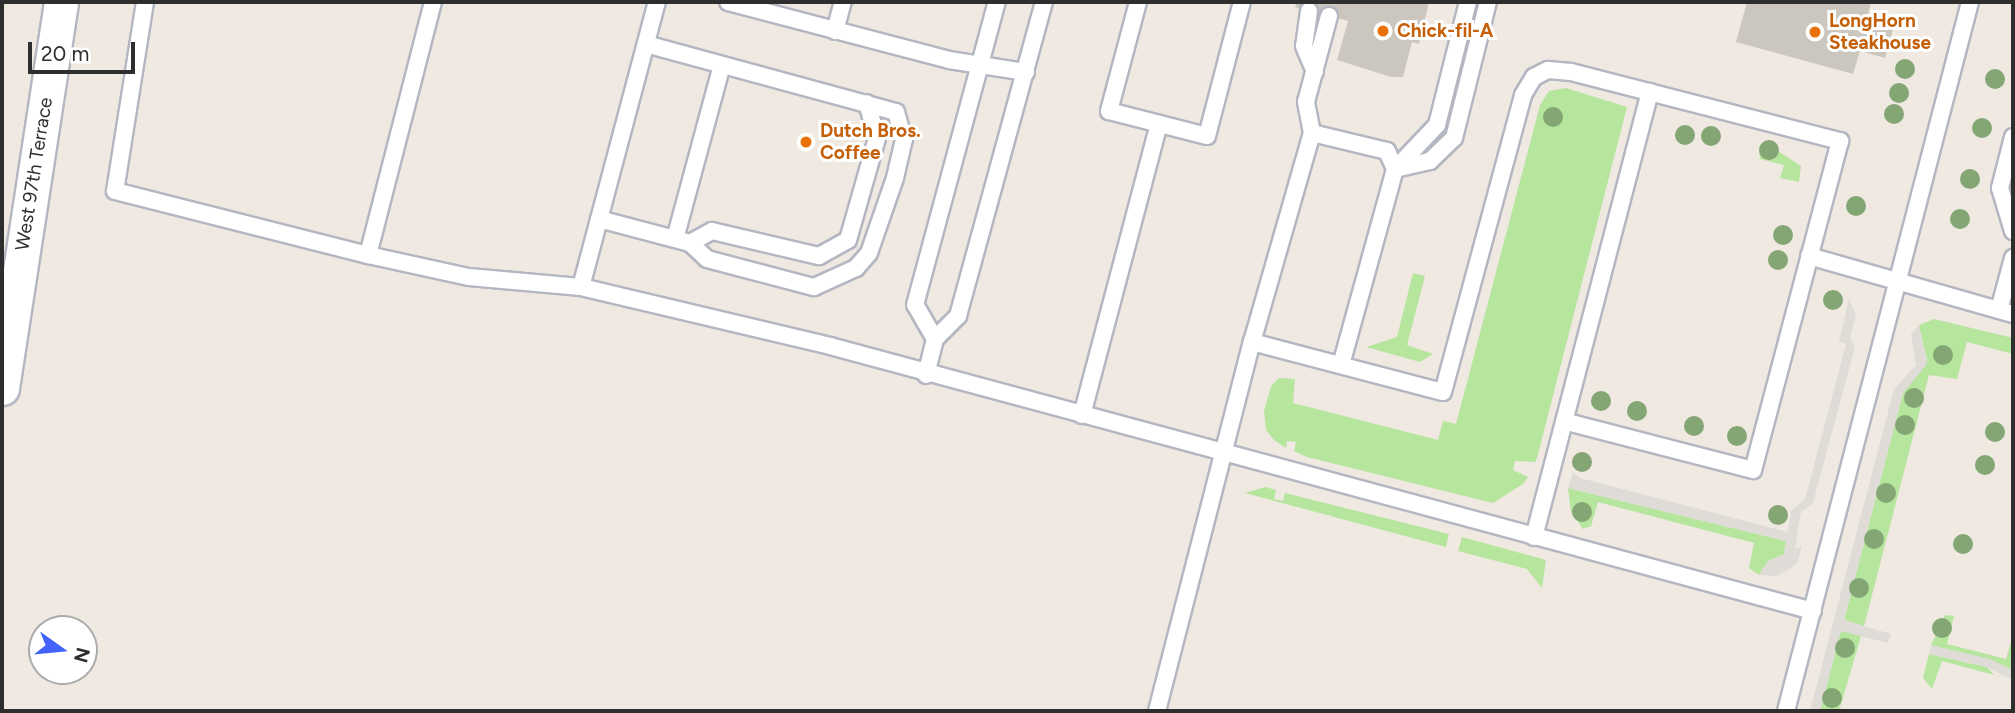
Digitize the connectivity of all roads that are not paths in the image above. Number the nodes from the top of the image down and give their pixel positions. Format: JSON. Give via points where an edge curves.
{"nodes":[{"id":1,"x":61,"y":2,"type":"edge"},
{"id":2,"x":145,"y":2,"type":"edge"},
{"id":3,"x":433,"y":2,"type":"edge"},
{"id":4,"x":657,"y":2,"type":"edge"},
{"id":5,"x":728,"y":2,"type":"edge"},
{"id":6,"x":844,"y":2,"type":"edge"},
{"id":7,"x":997,"y":2,"type":"edge"},
{"id":8,"x":1044,"y":2,"type":"edge"},
{"id":9,"x":1138,"y":2,"type":"edge"},
{"id":10,"x":1242,"y":2,"type":"edge"},
{"id":11,"x":1468,"y":2,"type":"edge"},
{"id":12,"x":1489,"y":2,"type":"edge"},
{"id":13,"x":1970,"y":2,"type":"edge"},
{"id":14,"x":1309,"y":10,"type":"dead end"},
{"id":15,"x":1329,"y":16,"type":"dead end"},
{"id":16,"x":835,"y":32,"type":"junction"},
{"id":17,"x":646,"y":44,"type":"junction"},
{"id":18,"x":981,"y":63,"type":"junction"},
{"id":19,"x":722,"y":65,"type":"junction"},
{"id":20,"x":1026,"y":72,"type":"junction"},
{"id":21,"x":1315,"y":72,"type":"junction"},
{"id":22,"x":1650,"y":92,"type":"junction"},
{"id":23,"x":867,"y":103,"type":"junction"},
{"id":24,"x":1159,"y":124,"type":"junction"},
{"id":25,"x":1312,"y":132,"type":"junction"},
{"id":26,"x":2013,"y":137,"type":"edge"},
{"id":27,"x":1395,"y":169,"type":"junction"},
{"id":28,"x":599,"y":219,"type":"junction"},
{"id":29,"x":2013,"y":231,"type":"edge"},
{"id":30,"x":683,"y":241,"type":"junction"},
{"id":31,"x":368,"y":255,"type":"junction"},
{"id":32,"x":1810,"y":256,"type":"junction"},
{"id":33,"x":2013,"y":257,"type":"edge"},
{"id":34,"x":1898,"y":284,"type":"junction"},
{"id":35,"x":581,"y":287,"type":"junction"},
{"id":36,"x":2006,"y":312,"type":"edge"},
{"id":37,"x":935,"y":339,"type":"junction"},
{"id":38,"x":1252,"y":342,"type":"junction"},
{"id":39,"x":1341,"y":365,"type":"junction"},
{"id":40,"x":926,"y":375,"type":"junction"},
{"id":41,"x":2,"y":388,"type":"edge"},
{"id":42,"x":1082,"y":415,"type":"junction"},
{"id":43,"x":1564,"y":421,"type":"junction"},
{"id":44,"x":1224,"y":454,"type":"junction"},
{"id":45,"x":1534,"y":537,"type":"junction"},
{"id":46,"x":1812,"y":611,"type":"junction"},
{"id":47,"x":1157,"y":711,"type":"edge"},
{"id":48,"x":1786,"y":711,"type":"edge"}],
"edges":[{"from":1,"to":41,"type":"street","name":"West 97th Terrace"},
{"from":2,"to":31,"type":"lane","via":[[115,191]]},
{"from":3,"to":31,"type":"lane"},
{"from":4,"to":17,"type":"lane"},
{"from":5,"to":16,"type":"lane"},
{"from":6,"to":16,"type":"lane"},
{"from":7,"to":18,"type":"lane"},
{"from":8,"to":20,"type":"lane"},
{"from":9,"to":24,"type":"lane","via":[[1109,111]]},
{"from":10,"to":24,"type":"lane","via":[[1207,136]]},
{"from":11,"to":27,"type":"lane","via":[[1437,125]]},
{"from":12,"to":27,"type":"lane","via":[[1454,138],[1430,161]]},
{"from":13,"to":34,"type":"lane"},
{"from":14,"to":21,"type":"lane","via":[[1304,46]]},
{"from":15,"to":21,"type":"lane"},
{"from":16,"to":18,"type":"lane","via":[[949,61]]},
{"from":17,"to":19,"type":"lane"},
{"from":17,"to":28,"type":"lane"},
{"from":18,"to":20,"type":"lane"},
{"from":18,"to":37,"type":"lane","via":[[915,305]]},
{"from":19,"to":23,"type":"lane"},
{"from":19,"to":30,"type":"lane"},
{"from":20,"to":37,"type":"lane","via":[[958,316]]},
{"from":21,"to":25,"type":"lane","via":[[1306,102]]},
{"from":22,"to":32,"type":"lane","via":[[1840,141]]},
{"from":22,"to":39,"type":"lane","via":[[1571,72],[1548,70],[1534,77],[1523,95],[1443,392]]},
{"from":22,"to":43,"type":"lane"},
{"from":23,"to":30,"type":"lane","via":[[877,138],[848,240],[819,256],[712,231]]},
{"from":23,"to":30,"type":"lane","via":[[896,112],[904,140],[880,227],[869,253],[856,268],[814,287],[707,259]]},
{"from":24,"to":42,"type":"lane"},
{"from":25,"to":27,"type":"lane","via":[[1387,151]]},
{"from":25,"to":38,"type":"lane"},
{"from":26,"to":29,"type":"lane","via":[[2000,188]]},
{"from":27,"to":39,"type":"lane"},
{"from":28,"to":30,"type":"lane"},
{"from":28,"to":35,"type":"lane"},
{"from":31,"to":35,"type":"lane","via":[[469,277]]},
{"from":32,"to":34,"type":"lane"},
{"from":32,"to":43,"type":"lane","via":[[1753,470]]},
{"from":33,"to":36,"type":"lane"},
{"from":34,"to":36,"type":"lane"},
{"from":34,"to":46,"type":"lane"},
{"from":35,"to":40,"type":"lane","via":[[830,346]]},
{"from":37,"to":40,"type":"lane"},
{"from":38,"to":39,"type":"lane"},
{"from":38,"to":44,"type":"lane"},
{"from":40,"to":42,"type":"lane"},
{"from":42,"to":44,"type":"lane"},
{"from":43,"to":45,"type":"lane"},
{"from":44,"to":45,"type":"lane"},
{"from":44,"to":47,"type":"lane"},
{"from":45,"to":46,"type":"lane"},
{"from":46,"to":48,"type":"lane"}]}
